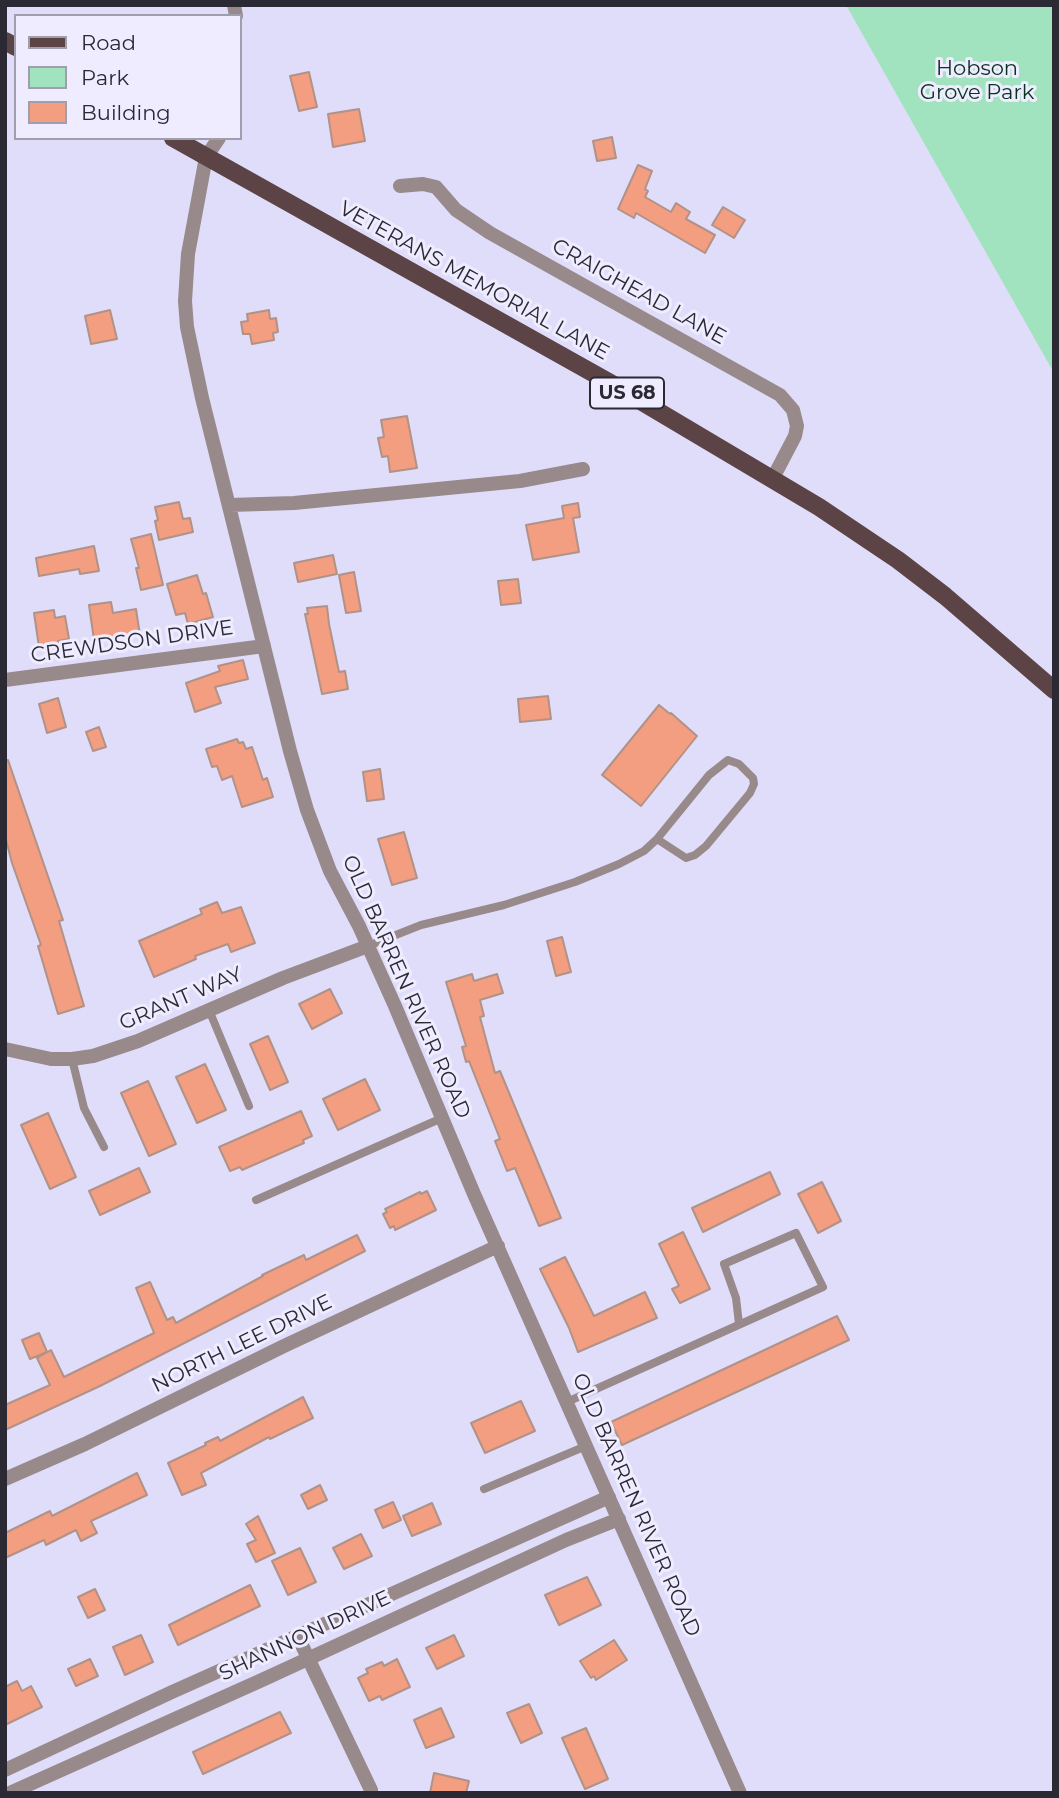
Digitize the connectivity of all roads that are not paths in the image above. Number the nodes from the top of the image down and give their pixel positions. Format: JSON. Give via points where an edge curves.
{"nodes":[{"id":1,"x":176,"y":140,"type":"edge"},
{"id":2,"x":218,"y":140,"type":"edge"},
{"id":3,"x":206,"y":157,"type":"junction"},
{"id":4,"x":400,"y":186,"type":"dead end"},
{"id":5,"x":583,"y":469,"type":"dead end"},
{"id":6,"x":773,"y":478,"type":"junction"},
{"id":7,"x":230,"y":505,"type":"junction"},
{"id":8,"x":264,"y":646,"type":"junction"},
{"id":9,"x":5,"y":680,"type":"edge"},
{"id":10,"x":1054,"y":690,"type":"edge"},
{"id":11,"x":657,"y":839,"type":"junction"},
{"id":12,"x":368,"y":946,"type":"junction"},
{"id":13,"x":209,"y":1010,"type":"junction"},
{"id":14,"x":5,"y":1049,"type":"edge"},
{"id":15,"x":72,"y":1059,"type":"junction"},
{"id":16,"x":250,"y":1106,"type":"dead end"},
{"id":17,"x":442,"y":1118,"type":"junction"},
{"id":18,"x":104,"y":1147,"type":"dead end"},
{"id":19,"x":256,"y":1200,"type":"dead end"},
{"id":20,"x":498,"y":1246,"type":"junction"},
{"id":21,"x":739,"y":1324,"type":"junction"},
{"id":22,"x":568,"y":1402,"type":"junction"},
{"id":23,"x":586,"y":1446,"type":"junction"},
{"id":24,"x":5,"y":1479,"type":"edge"},
{"id":25,"x":484,"y":1489,"type":"dead end"},
{"id":26,"x":609,"y":1497,"type":"junction"},
{"id":27,"x":618,"y":1519,"type":"junction"},
{"id":28,"x":452,"y":1567,"type":"junction"},
{"id":29,"x":462,"y":1588,"type":"junction"},
{"id":30,"x":298,"y":1637,"type":"junction"},
{"id":31,"x":307,"y":1658,"type":"junction"},
{"id":32,"x":84,"y":1734,"type":"junction"},
{"id":33,"x":93,"y":1755,"type":"junction"},
{"id":34,"x":5,"y":1770,"type":"edge"},
{"id":35,"x":371,"y":1790,"type":"dead end"},
{"id":36,"x":9,"y":1793,"type":"edge"},
{"id":37,"x":740,"y":1793,"type":"edge"}],
"edges":[{"from":1,"to":3,"type":"main road","name":"VETERANS MEMORIAL LANE","number":"US 68"},
{"from":2,"to":3,"type":"street"},
{"from":3,"to":6,"type":"main road","name":"VETERANS MEMORIAL LANE","number":"US 68"},
{"from":3,"to":7,"type":"street","name":"OLD BARREN RIVER ROAD","via":[[188,254],[186,314],[199,387]]},
{"from":4,"to":6,"type":"street","name":"CRAIGHEAD LANE","via":[[436,187],[465,218],[780,395],[793,410],[797,426]]},
{"from":5,"to":7,"type":"street","via":[[520,481]]},
{"from":6,"to":10,"type":"main road","name":"VETERANS MEMORIAL LANE","number":"US 68","via":[[927,582]]},
{"from":7,"to":8,"type":"street","name":"OLD BARREN RIVER ROAD"},
{"from":8,"to":9,"type":"street","name":"CREWDSON DRIVE"},
{"from":8,"to":12,"type":"street","name":"OLD BARREN RIVER ROAD","via":[[307,810],[330,871]]},
{"from":11,"to":11,"type":"lane","via":[[721,764],[733,761],[749,771],[753,778],[750,793],[695,855],[686,858]]},
{"from":11,"to":12,"type":"lane","via":[[644,851],[597,874],[503,905],[421,925]]},
{"from":12,"to":13,"type":"street","name":"GRANT WAY"},
{"from":12,"to":17,"type":"street","name":"OLD BARREN RIVER ROAD"},
{"from":13,"to":15,"type":"street","name":"GRANT WAY","via":[[138,1041]]},
{"from":13,"to":16,"type":"lane"},
{"from":14,"to":15,"type":"street","name":"GRANT WAY"},
{"from":15,"to":18,"type":"lane","via":[[84,1108]]},
{"from":17,"to":19,"type":"lane"},
{"from":17,"to":20,"type":"street","name":"OLD BARREN RIVER ROAD"},
{"from":20,"to":22,"type":"street","name":"OLD BARREN RIVER ROAD"},
{"from":20,"to":24,"type":"street","name":"NORTH LEE DRIVE"},
{"from":21,"to":21,"type":"lane","via":[[823,1287],[796,1233],[724,1264]]},
{"from":21,"to":22,"type":"lane"},
{"from":22,"to":23,"type":"street","name":"OLD BARREN RIVER ROAD"},
{"from":23,"to":25,"type":"lane"},
{"from":23,"to":26,"type":"street","name":"OLD BARREN RIVER ROAD"},
{"from":26,"to":27,"type":"street","name":"OLD BARREN RIVER ROAD"},
{"from":26,"to":28,"type":"street","name":"SHANNON DRIVE"},
{"from":27,"to":29,"type":"street","name":"SHANNON DRIVE"},
{"from":27,"to":37,"type":"street","name":"OLD BARREN RIVER ROAD"},
{"from":28,"to":29,"type":"street"},
{"from":28,"to":30,"type":"street","name":"SHANNON DRIVE"},
{"from":29,"to":31,"type":"street","name":"SHANNON DRIVE"},
{"from":30,"to":31,"type":"street"},
{"from":30,"to":32,"type":"street","name":"SHANNON DRIVE"},
{"from":31,"to":33,"type":"street","name":"SHANNON DRIVE"},
{"from":31,"to":35,"type":"street"},
{"from":32,"to":33,"type":"street"},
{"from":32,"to":34,"type":"street","name":"SHANNON DRIVE"},
{"from":33,"to":36,"type":"street","name":"SHANNON DRIVE"}]}
